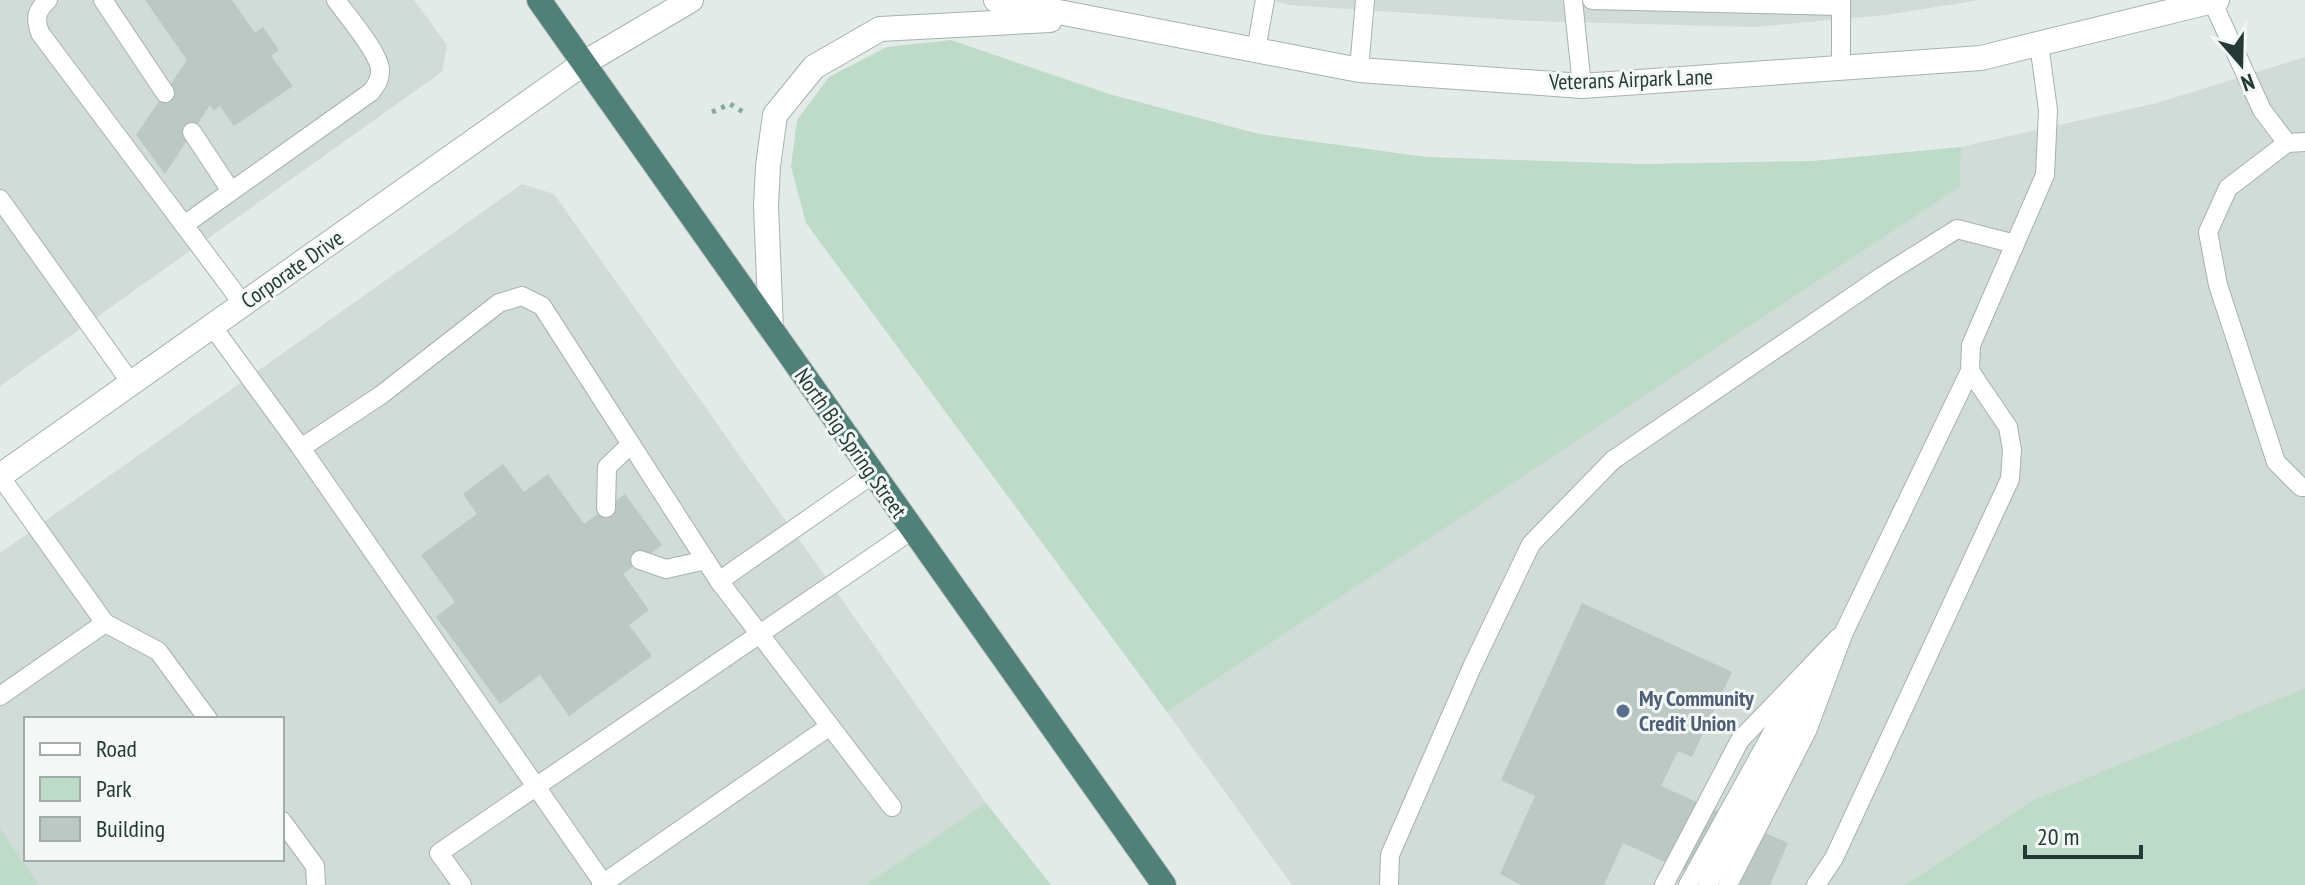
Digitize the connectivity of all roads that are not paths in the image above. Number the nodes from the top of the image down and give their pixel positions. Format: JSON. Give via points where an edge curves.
{"nodes":[{"id":1,"x":48,"y":0,"type":"edge"},
{"id":2,"x":103,"y":0,"type":"edge"},
{"id":3,"x":336,"y":0,"type":"edge"},
{"id":4,"x":539,"y":0,"type":"edge"},
{"id":5,"x":691,"y":0,"type":"edge"},
{"id":6,"x":996,"y":0,"type":"edge"},
{"id":7,"x":1265,"y":0,"type":"edge"},
{"id":8,"x":1365,"y":0,"type":"edge"},
{"id":9,"x":1573,"y":0,"type":"edge"},
{"id":10,"x":1592,"y":0,"type":"edge"},
{"id":11,"x":2215,"y":1,"type":"edge"},
{"id":12,"x":1841,"y":3,"type":"edge"},
{"id":13,"x":1092,"y":19,"type":"junction"},
{"id":14,"x":2039,"y":44,"type":"junction"},
{"id":15,"x":1256,"y":50,"type":"junction"},
{"id":16,"x":584,"y":63,"type":"junction"},
{"id":17,"x":1841,"y":68,"type":"junction"},
{"id":18,"x":1359,"y":70,"type":"junction"},
{"id":19,"x":1582,"y":86,"type":"junction"},
{"id":20,"x":165,"y":93,"type":"dead end"},
{"id":21,"x":192,"y":132,"type":"dead end"},
{"id":22,"x":2296,"y":143,"type":"edge"},
{"id":23,"x":231,"y":191,"type":"junction"},
{"id":24,"x":0,"y":199,"type":"edge"},
{"id":25,"x":184,"y":225,"type":"junction"},
{"id":26,"x":2015,"y":244,"type":"junction"},
{"id":27,"x":243,"y":304,"type":"junction"},
{"id":28,"x":212,"y":326,"type":"junction"},
{"id":29,"x":771,"y":329,"type":"junction"},
{"id":30,"x":1970,"y":371,"type":"junction"},
{"id":31,"x":131,"y":383,"type":"junction"},
{"id":32,"x":631,"y":444,"type":"junction"},
{"id":33,"x":301,"y":448,"type":"junction"},
{"id":34,"x":873,"y":474,"type":"junction"},
{"id":35,"x":0,"y":476,"type":"edge"},
{"id":36,"x":2305,"y":487,"type":"edge"},
{"id":37,"x":606,"y":508,"type":"dead end"},
{"id":38,"x":912,"y":530,"type":"junction"},
{"id":39,"x":640,"y":560,"type":"dead end"},
{"id":40,"x":706,"y":560,"type":"junction"},
{"id":41,"x":719,"y":581,"type":"junction"},
{"id":42,"x":105,"y":623,"type":"junction"},
{"id":43,"x":1844,"y":632,"type":"junction"},
{"id":44,"x":760,"y":634,"type":"junction"},
{"id":45,"x":0,"y":696,"type":"edge"},
{"id":46,"x":207,"y":717,"type":"edge"},
{"id":47,"x":830,"y":726,"type":"junction"},
{"id":48,"x":537,"y":787,"type":"junction"},
{"id":49,"x":892,"y":807,"type":"dead end"},
{"id":50,"x":284,"y":824,"type":"edge"},
{"id":51,"x":602,"y":884,"type":"edge"},
{"id":52,"x":316,"y":885,"type":"edge"},
{"id":53,"x":462,"y":885,"type":"edge"},
{"id":54,"x":1164,"y":885,"type":"edge"},
{"id":55,"x":1389,"y":885,"type":"edge"},
{"id":56,"x":1664,"y":885,"type":"edge"},
{"id":57,"x":1688,"y":885,"type":"edge"},
{"id":58,"x":1708,"y":885,"type":"edge"},
{"id":59,"x":1728,"y":885,"type":"edge"},
{"id":60,"x":1816,"y":885,"type":"edge"}],
"edges":[{"from":1,"to":25,"type":"lane","via":[[35,21],[40,33]]},
{"from":2,"to":20,"type":"lane"},
{"from":3,"to":23,"type":"lane","via":[[375,55],[379,81],[371,92]]},
{"from":4,"to":16,"type":"highway","name":"North Big Spring Street"},
{"from":5,"to":16,"type":"street"},
{"from":6,"to":13,"type":"street","name":"Veterans Airpark Lane"},
{"from":7,"to":15,"type":"lane"},
{"from":8,"to":18,"type":"lane"},
{"from":9,"to":19,"type":"lane"},
{"from":10,"to":12,"type":"lane"},
{"from":11,"to":14,"type":"street","name":"Veterans Airpark Lane"},
{"from":11,"to":22,"type":"lane","via":[[2262,110]]},
{"from":12,"to":17,"type":"lane"},
{"from":13,"to":15,"type":"street","name":"Veterans Airpark Lane"},
{"from":13,"to":29,"type":"street","via":[[880,29],[814,67],[775,115],[766,206]]},
{"from":14,"to":17,"type":"street","name":"Veterans Airpark Lane","via":[[1981,58]]},
{"from":14,"to":26,"type":"lane","via":[[2048,110],[2045,175]]},
{"from":15,"to":18,"type":"street","name":"Veterans Airpark Lane"},
{"from":16,"to":27,"type":"street","name":"Corporate Drive"},
{"from":16,"to":29,"type":"highway","name":"North Big Spring Street"},
{"from":17,"to":19,"type":"street","name":"Veterans Airpark Lane"},
{"from":18,"to":19,"type":"street","name":"Veterans Airpark Lane"},
{"from":21,"to":23,"type":"lane"},
{"from":22,"to":36,"type":"lane","via":[[2228,188],[2208,232],[2218,285],[2276,462]]},
{"from":23,"to":25,"type":"lane"},
{"from":24,"to":31,"type":"lane"},
{"from":25,"to":27,"type":"lane"},
{"from":26,"to":30,"type":"lane","via":[[1971,345]]},
{"from":26,"to":55,"type":"lane","via":[[1957,229],[1613,460],[1531,544],[1390,855]]},
{"from":27,"to":28,"type":"street","name":"Corporate Drive"},
{"from":28,"to":31,"type":"street","name":"Corporate Drive"},
{"from":28,"to":33,"type":"lane"},
{"from":29,"to":34,"type":"highway","name":"North Big Spring Street"},
{"from":30,"to":43,"type":"lane"},
{"from":30,"to":60,"type":"lane","via":[[2008,427],[2010,479],[1834,858]]},
{"from":31,"to":35,"type":"street","name":"Corporate Drive"},
{"from":32,"to":33,"type":"lane","via":[[542,306],[522,296],[499,303],[381,395]]},
{"from":32,"to":37,"type":"lane","via":[[607,467]]},
{"from":32,"to":40,"type":"lane"},
{"from":33,"to":48,"type":"lane"},
{"from":34,"to":38,"type":"highway","name":"North Big Spring Street"},
{"from":34,"to":41,"type":"lane"},
{"from":35,"to":42,"type":"lane"},
{"from":38,"to":44,"type":"lane"},
{"from":38,"to":54,"type":"highway","name":"North Big Spring Street"},
{"from":39,"to":40,"type":"lane","via":[[666,569]]},
{"from":40,"to":41,"type":"lane"},
{"from":41,"to":44,"type":"lane"},
{"from":42,"to":45,"type":"lane"},
{"from":42,"to":46,"type":"lane","via":[[158,651]]},
{"from":43,"to":56,"type":"lane","via":[[1740,740]]},
{"from":43,"to":57,"type":"lane","via":[[1787,703]]},
{"from":43,"to":58,"type":"lane"},
{"from":43,"to":59,"type":"lane","via":[[1807,731]]},
{"from":44,"to":47,"type":"lane"},
{"from":44,"to":48,"type":"lane"},
{"from":47,"to":49,"type":"lane"},
{"from":47,"to":51,"type":"lane"},
{"from":48,"to":51,"type":"lane"},
{"from":48,"to":53,"type":"lane","via":[[439,853]]},
{"from":50,"to":52,"type":"lane","via":[[315,866]]}]}
